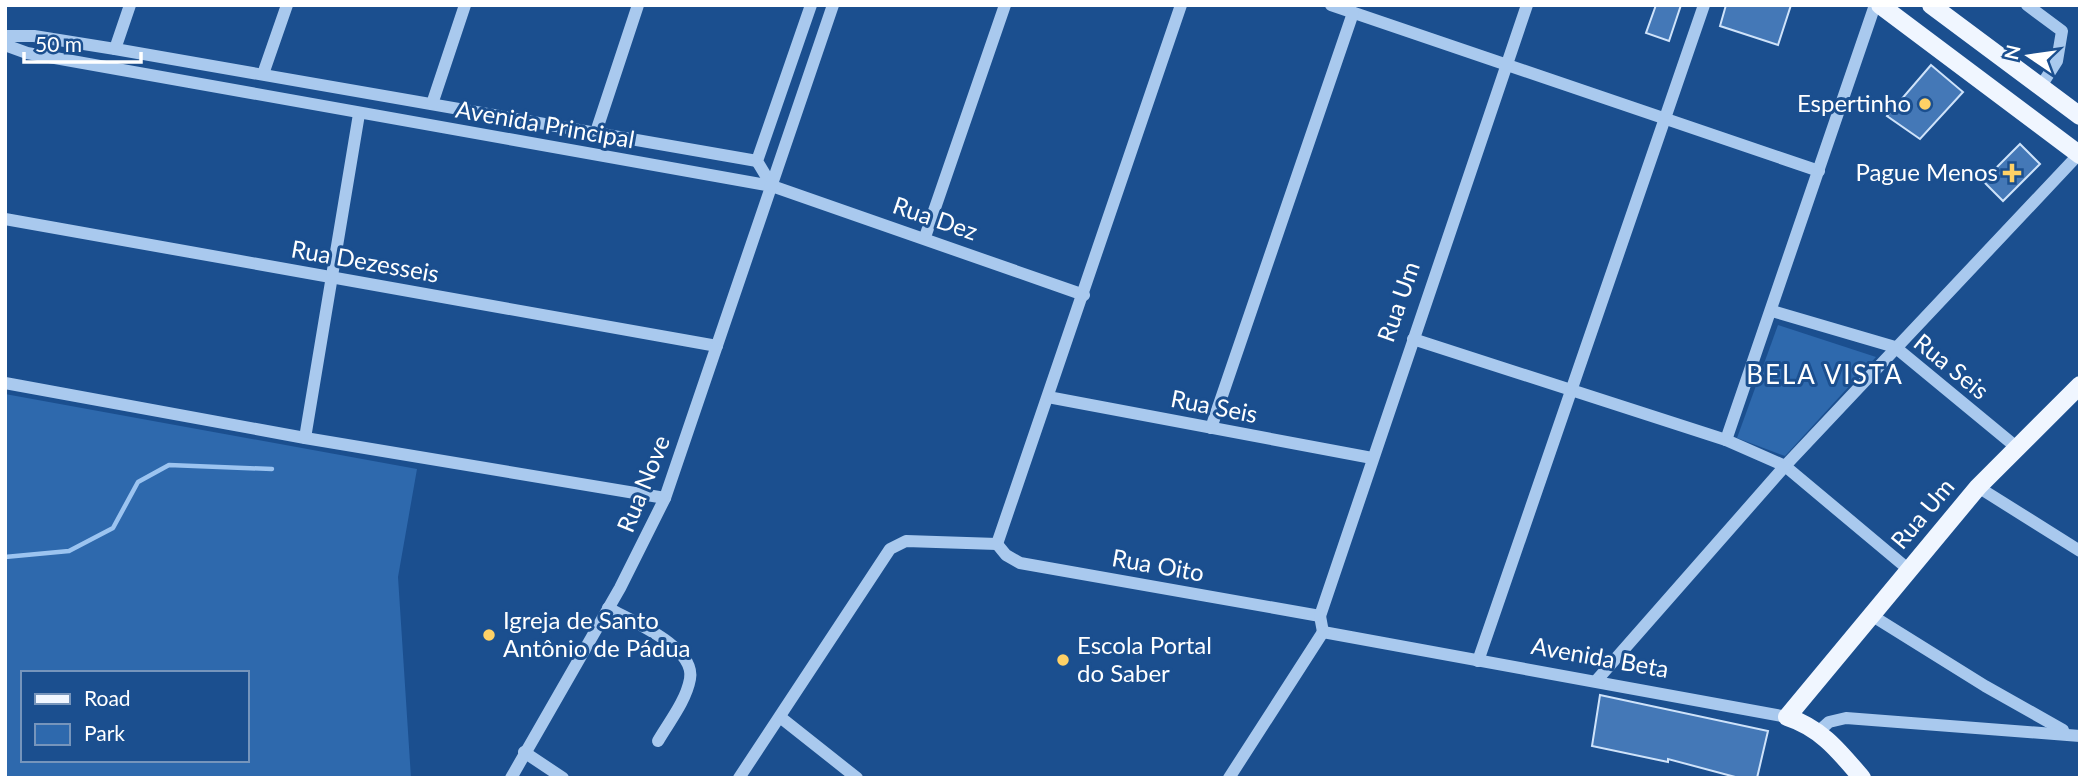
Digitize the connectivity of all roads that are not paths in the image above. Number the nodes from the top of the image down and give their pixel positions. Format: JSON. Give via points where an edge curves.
{"nodes":[{"id":1,"x":130,"y":5,"type":"edge"},
{"id":2,"x":287,"y":5,"type":"edge"},
{"id":3,"x":465,"y":5,"type":"edge"},
{"id":4,"x":638,"y":5,"type":"edge"},
{"id":5,"x":811,"y":5,"type":"edge"},
{"id":6,"x":833,"y":5,"type":"edge"},
{"id":7,"x":1005,"y":5,"type":"edge"},
{"id":8,"x":1181,"y":5,"type":"edge"},
{"id":9,"x":1331,"y":5,"type":"edge"},
{"id":10,"x":1527,"y":5,"type":"edge"},
{"id":11,"x":1704,"y":5,"type":"edge"},
{"id":12,"x":1878,"y":5,"type":"edge"},
{"id":13,"x":2027,"y":5,"type":"edge"},
{"id":14,"x":1941,"y":7,"type":"edge"},
{"id":15,"x":1353,"y":13,"type":"junction"},
{"id":16,"x":5,"y":36,"type":"edge"},
{"id":17,"x":5,"y":45,"type":"edge"},
{"id":18,"x":115,"y":48,"type":"junction"},
{"id":19,"x":1506,"y":65,"type":"junction"},
{"id":20,"x":263,"y":74,"type":"junction"},
{"id":21,"x":315,"y":83,"type":"junction"},
{"id":22,"x":2041,"y":86,"type":"junction"},
{"id":23,"x":432,"y":104,"type":"junction"},
{"id":24,"x":312,"y":105,"type":"junction"},
{"id":25,"x":359,"y":114,"type":"junction"},
{"id":26,"x":2080,"y":116,"type":"edge"},
{"id":27,"x":1663,"y":120,"type":"junction"},
{"id":28,"x":596,"y":132,"type":"junction"},
{"id":29,"x":2079,"y":154,"type":"edge"},
{"id":30,"x":757,"y":161,"type":"junction"},
{"id":31,"x":1819,"y":171,"type":"junction"},
{"id":32,"x":772,"y":186,"type":"junction"},
{"id":33,"x":5,"y":219,"type":"edge"},
{"id":34,"x":925,"y":237,"type":"junction"},
{"id":35,"x":334,"y":278,"type":"junction"},
{"id":36,"x":1084,"y":295,"type":"junction"},
{"id":37,"x":1772,"y":311,"type":"junction"},
{"id":38,"x":1413,"y":339,"type":"junction"},
{"id":39,"x":718,"y":346,"type":"junction"},
{"id":40,"x":1895,"y":347,"type":"junction"},
{"id":41,"x":5,"y":383,"type":"edge"},
{"id":42,"x":2080,"y":384,"type":"edge"},
{"id":43,"x":1571,"y":389,"type":"junction"},
{"id":44,"x":1048,"y":397,"type":"junction"},
{"id":45,"x":1211,"y":428,"type":"junction"},
{"id":46,"x":305,"y":438,"type":"junction"},
{"id":47,"x":1727,"y":440,"type":"junction"},
{"id":48,"x":2015,"y":446,"type":"junction"},
{"id":49,"x":1372,"y":458,"type":"junction"},
{"id":50,"x":1785,"y":466,"type":"junction"},
{"id":51,"x":1978,"y":487,"type":"junction"},
{"id":52,"x":665,"y":498,"type":"junction"},
{"id":53,"x":997,"y":544,"type":"junction"},
{"id":54,"x":2080,"y":551,"type":"edge"},
{"id":55,"x":1908,"y":569,"type":"junction"},
{"id":56,"x":608,"y":608,"type":"junction"},
{"id":57,"x":1871,"y":615,"type":"junction"},
{"id":58,"x":1320,"y":616,"type":"junction"},
{"id":59,"x":1323,"y":632,"type":"junction"},
{"id":60,"x":1478,"y":661,"type":"junction"},
{"id":61,"x":1596,"y":681,"type":"junction"},
{"id":62,"x":780,"y":717,"type":"junction"},
{"id":63,"x":1787,"y":717,"type":"junction"},
{"id":64,"x":1819,"y":731,"type":"junction"},
{"id":65,"x":2075,"y":735,"type":"edge"},
{"id":66,"x":657,"y":741,"type":"dead end"},
{"id":67,"x":524,"y":752,"type":"junction"},
{"id":68,"x":511,"y":778,"type":"edge"},
{"id":69,"x":563,"y":778,"type":"edge"},
{"id":70,"x":739,"y":778,"type":"edge"},
{"id":71,"x":857,"y":778,"type":"edge"},
{"id":72,"x":1229,"y":778,"type":"edge"},
{"id":73,"x":1862,"y":778,"type":"edge"}],
"edges":[{"from":1,"to":18,"type":"street"},
{"from":2,"to":20,"type":"street"},
{"from":3,"to":23,"type":"street"},
{"from":4,"to":28,"type":"street"},
{"from":5,"to":30,"type":"street"},
{"from":6,"to":32,"type":"street"},
{"from":7,"to":34,"type":"street"},
{"from":8,"to":36,"type":"street"},
{"from":9,"to":15,"type":"street"},
{"from":10,"to":19,"type":"street","name":"Rua Um"},
{"from":11,"to":27,"type":"street"},
{"from":12,"to":29,"type":"main road"},
{"from":12,"to":31,"type":"street"},
{"from":13,"to":22,"type":"street","via":[[2062,31],[2057,61]]},
{"from":14,"to":22,"type":"main road"},
{"from":15,"to":19,"type":"street"},
{"from":15,"to":45,"type":"street"},
{"from":16,"to":18,"type":"street","name":"Avenida Principal"},
{"from":17,"to":24,"type":"street","name":"Avenida Principal","via":[[27,53]]},
{"from":18,"to":20,"type":"street","name":"Avenida Principal"},
{"from":19,"to":27,"type":"street"},
{"from":19,"to":38,"type":"street","name":"Rua Um"},
{"from":20,"to":21,"type":"street","name":"Avenida Principal"},
{"from":21,"to":23,"type":"street","name":"Avenida Principal"},
{"from":21,"to":24,"type":"street"},
{"from":22,"to":26,"type":"main road"},
{"from":23,"to":28,"type":"street","name":"Avenida Principal"},
{"from":24,"to":25,"type":"street","name":"Avenida Principal"},
{"from":25,"to":32,"type":"street","name":"Avenida Principal"},
{"from":25,"to":35,"type":"street"},
{"from":27,"to":31,"type":"street"},
{"from":27,"to":43,"type":"street"},
{"from":28,"to":30,"type":"street","name":"Avenida Principal"},
{"from":29,"to":40,"type":"street"},
{"from":30,"to":32,"type":"street"},
{"from":31,"to":37,"type":"street"},
{"from":32,"to":34,"type":"street","name":"Rua Dez"},
{"from":32,"to":39,"type":"street","name":"Rua Nove"},
{"from":33,"to":35,"type":"street","name":"Rua Dezesseis"},
{"from":34,"to":36,"type":"street","name":"Rua Dez"},
{"from":35,"to":39,"type":"street","name":"Rua Dezesseis"},
{"from":35,"to":46,"type":"street"},
{"from":36,"to":44,"type":"street"},
{"from":37,"to":40,"type":"street","name":"Rua Seis"},
{"from":37,"to":47,"type":"street"},
{"from":38,"to":43,"type":"street"},
{"from":38,"to":49,"type":"street","name":"Rua Um"},
{"from":39,"to":52,"type":"street","name":"Rua Nove"},
{"from":40,"to":48,"type":"street","name":"Rua Seis"},
{"from":40,"to":50,"type":"street"},
{"from":41,"to":46,"type":"street"},
{"from":42,"to":48,"type":"main road","name":"Rua Um"},
{"from":43,"to":47,"type":"street"},
{"from":43,"to":60,"type":"street"},
{"from":44,"to":45,"type":"street","name":"Rua Seis"},
{"from":44,"to":53,"type":"street"},
{"from":45,"to":49,"type":"street","name":"Rua Seis"},
{"from":46,"to":52,"type":"street"},
{"from":47,"to":50,"type":"street"},
{"from":48,"to":51,"type":"main road","name":"Rua Um"},
{"from":49,"to":58,"type":"street","name":"Rua Um"},
{"from":50,"to":55,"type":"street"},
{"from":50,"to":61,"type":"street"},
{"from":51,"to":54,"type":"street"},
{"from":51,"to":55,"type":"main road","name":"Rua Um"},
{"from":52,"to":56,"type":"street","name":"Rua Nove"},
{"from":53,"to":58,"type":"street","name":"Rua Oito","via":[[1020,563]]},
{"from":53,"to":62,"type":"street","via":[[906,541],[890,549]]},
{"from":55,"to":57,"type":"main road","name":"Rua Um"},
{"from":56,"to":66,"type":"street","via":[[676,646],[687,663],[691,676],[683,698]]},
{"from":56,"to":67,"type":"street","name":"Rua Nove"},
{"from":57,"to":63,"type":"main road","name":"Rua Um"},
{"from":57,"to":65,"type":"street"},
{"from":58,"to":59,"type":"street"},
{"from":59,"to":60,"type":"street","name":"Avenida Beta"},
{"from":59,"to":72,"type":"street"},
{"from":60,"to":61,"type":"street","name":"Avenida Beta"},
{"from":61,"to":63,"type":"street","name":"Avenida Beta"},
{"from":62,"to":70,"type":"street"},
{"from":62,"to":71,"type":"street"},
{"from":63,"to":64,"type":"main road","name":"Avenida Beta"},
{"from":64,"to":65,"type":"street","via":[[1829,722],[1846,718]]},
{"from":64,"to":73,"type":"main road","name":"Avenida Beta"},
{"from":67,"to":68,"type":"street","name":"Rua Nove"},
{"from":67,"to":69,"type":"street"}]}
